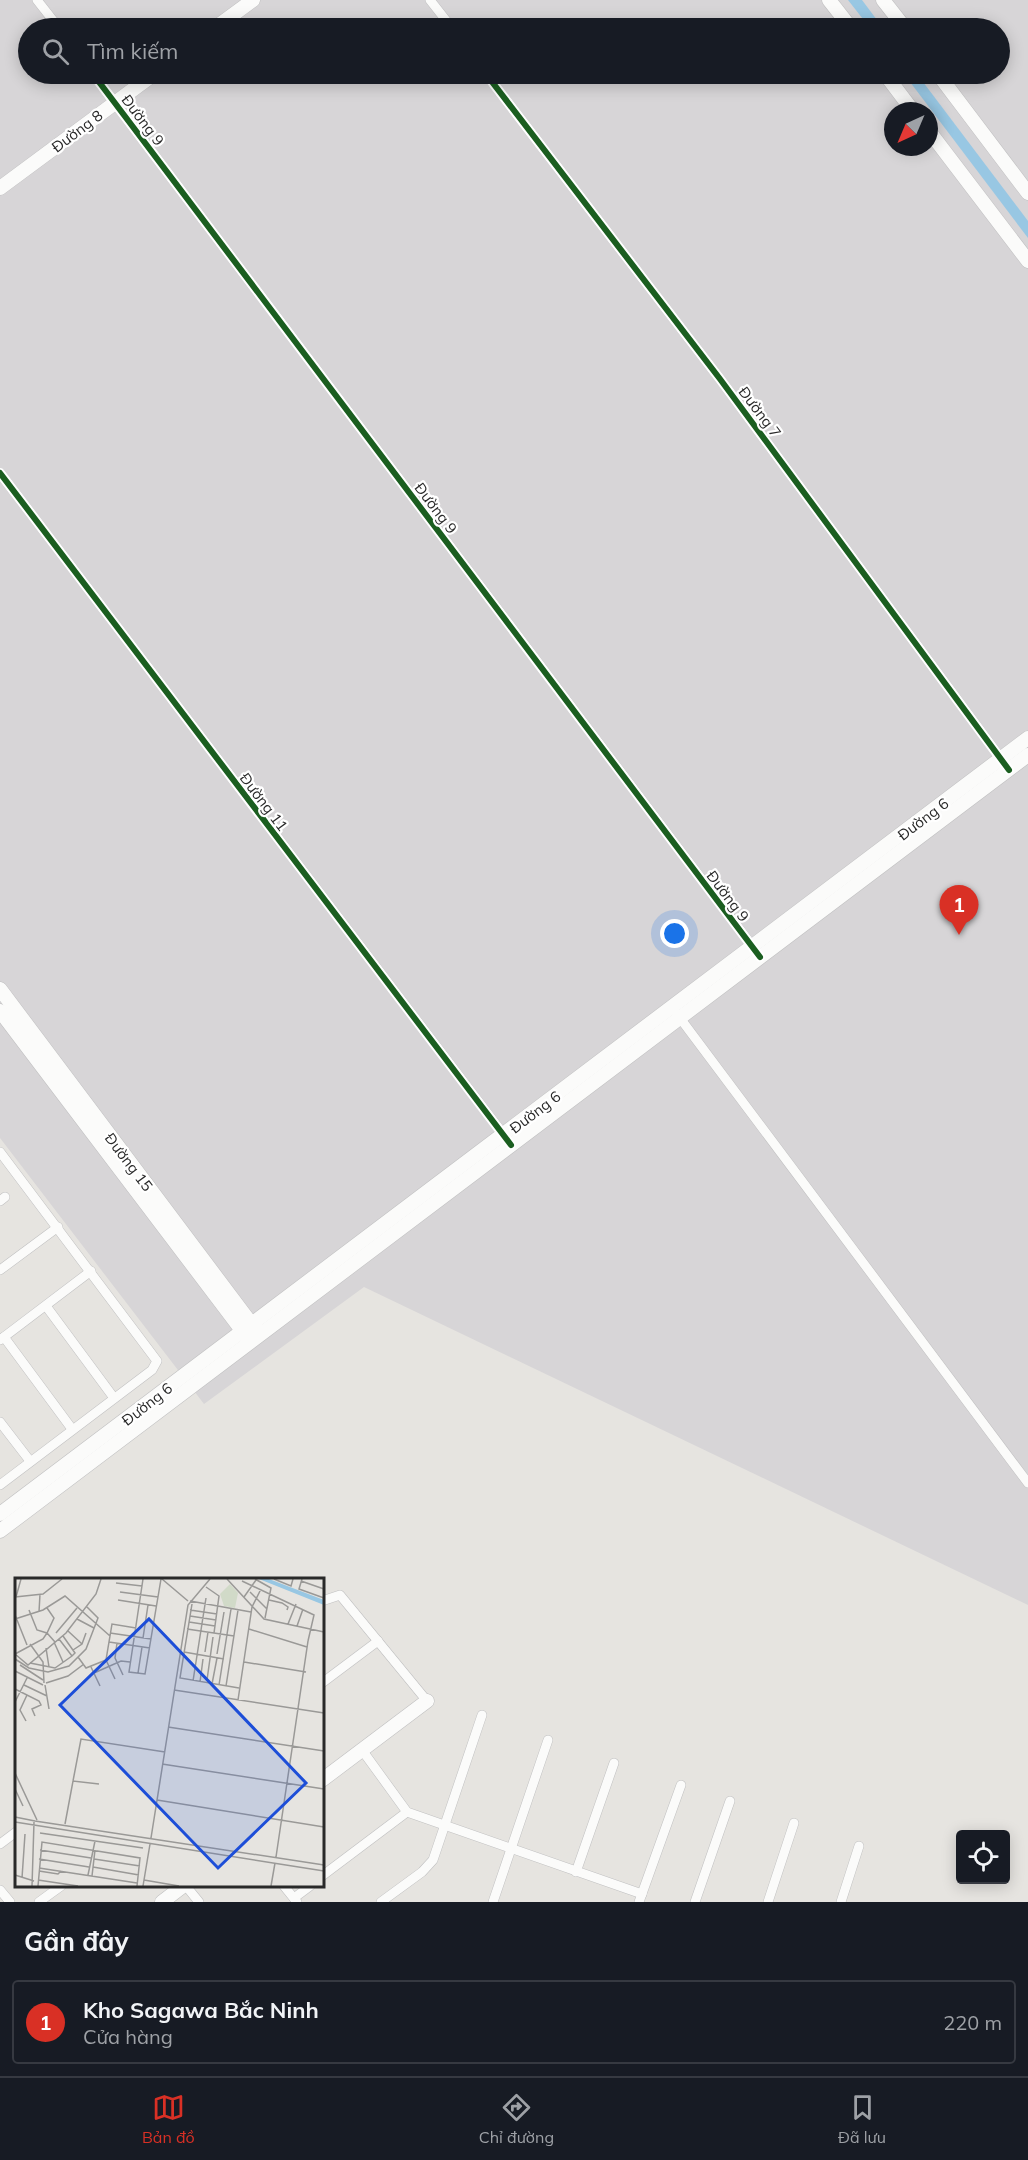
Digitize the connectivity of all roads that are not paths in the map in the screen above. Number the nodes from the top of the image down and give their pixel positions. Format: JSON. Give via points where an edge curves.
{"nodes":[{"id":1,"x":37,"y":0,"type":"edge"},
{"id":2,"x":253,"y":0,"type":"edge"},
{"id":3,"x":430,"y":0,"type":"edge"},
{"id":4,"x":829,"y":0,"type":"edge"},
{"id":5,"x":883,"y":0,"type":"edge"},
{"id":6,"x":51,"y":18,"type":"edge"},
{"id":7,"x":228,"y":18,"type":"edge"},
{"id":8,"x":444,"y":18,"type":"edge"},
{"id":9,"x":842,"y":18,"type":"edge"},
{"id":10,"x":897,"y":18,"type":"edge"},
{"id":11,"x":101,"y":84,"type":"edge"},
{"id":12,"x":140,"y":84,"type":"edge"},
{"id":13,"x":494,"y":84,"type":"edge"},
{"id":14,"x":893,"y":84,"type":"edge"},
{"id":15,"x":946,"y":84,"type":"edge"},
{"id":16,"x":115,"y":102,"type":"junction"},
{"id":17,"x":907,"y":102,"type":"edge"},
{"id":18,"x":938,"y":143,"type":"edge"},
{"id":19,"x":0,"y":188,"type":"edge"},
{"id":20,"x":1028,"y":193,"type":"edge"},
{"id":21,"x":1028,"y":261,"type":"edge"},
{"id":22,"x":0,"y":473,"type":"edge"},
{"id":23,"x":1028,"y":738,"type":"edge"},
{"id":24,"x":1028,"y":756,"type":"edge"},
{"id":25,"x":1005,"y":764,"type":"junction"},
{"id":26,"x":751,"y":945,"type":"junction"},
{"id":27,"x":760,"y":957,"type":"junction"},
{"id":28,"x":0,"y":989,"type":"edge"},
{"id":29,"x":0,"y":1011,"type":"edge"},
{"id":30,"x":675,"y":1012,"type":"junction"},
{"id":31,"x":508,"y":1140,"type":"junction"},
{"id":32,"x":0,"y":1152,"type":"edge"},
{"id":33,"x":139,"y":1184,"type":"junction"},
{"id":34,"x":58,"y":1227,"type":"junction"},
{"id":35,"x":0,"y":1270,"type":"edge"},
{"id":36,"x":91,"y":1271,"type":"junction"},
{"id":37,"x":46,"y":1306,"type":"junction"},
{"id":38,"x":251,"y":1333,"type":"junction"},
{"id":39,"x":2,"y":1338,"type":"edge"},
{"id":40,"x":114,"y":1398,"type":"junction"},
{"id":41,"x":0,"y":1422,"type":"edge"},
{"id":42,"x":72,"y":1429,"type":"junction"},
{"id":43,"x":30,"y":1461,"type":"junction"},
{"id":44,"x":1028,"y":1482,"type":"edge"},
{"id":45,"x":0,"y":1485,"type":"edge"},
{"id":46,"x":0,"y":1514,"type":"edge"},
{"id":47,"x":0,"y":1531,"type":"edge"},
{"id":48,"x":324,"y":1600,"type":"edge"},
{"id":49,"x":378,"y":1641,"type":"junction"},
{"id":50,"x":324,"y":1682,"type":"edge"},
{"id":51,"x":427,"y":1701,"type":"joint"},
{"id":52,"x":482,"y":1715,"type":"dead end"},
{"id":53,"x":548,"y":1740,"type":"dead end"},
{"id":54,"x":362,"y":1750,"type":"junction"},
{"id":55,"x":615,"y":1763,"type":"dead end"},
{"id":56,"x":324,"y":1778,"type":"edge"},
{"id":57,"x":681,"y":1785,"type":"dead end"},
{"id":58,"x":730,"y":1801,"type":"dead end"},
{"id":59,"x":407,"y":1812,"type":"junction"},
{"id":60,"x":794,"y":1823,"type":"dead end"},
{"id":61,"x":444,"y":1826,"type":"junction"},
{"id":62,"x":15,"y":1833,"type":"edge"},
{"id":63,"x":0,"y":1844,"type":"edge"},
{"id":64,"x":859,"y":1846,"type":"dead end"},
{"id":65,"x":510,"y":1848,"type":"junction"},
{"id":66,"x":576,"y":1872,"type":"junction"},
{"id":67,"x":324,"y":1874,"type":"edge"},
{"id":68,"x":60,"y":1887,"type":"edge"},
{"id":69,"x":184,"y":1887,"type":"edge"},
{"id":70,"x":186,"y":1887,"type":"edge"},
{"id":71,"x":285,"y":1887,"type":"edge"},
{"id":72,"x":309,"y":1887,"type":"edge"},
{"id":73,"x":0,"y":1890,"type":"edge"},
{"id":74,"x":641,"y":1898,"type":"edge"},
{"id":75,"x":296,"y":1900,"type":"edge"},
{"id":76,"x":10,"y":1902,"type":"edge"},
{"id":77,"x":39,"y":1902,"type":"edge"},
{"id":78,"x":162,"y":1902,"type":"edge"},
{"id":79,"x":199,"y":1902,"type":"edge"},
{"id":80,"x":381,"y":1902,"type":"edge"},
{"id":81,"x":493,"y":1902,"type":"edge"},
{"id":82,"x":695,"y":1902,"type":"edge"},
{"id":83,"x":768,"y":1902,"type":"edge"},
{"id":84,"x":841,"y":1902,"type":"edge"}],
"edges":[{"from":1,"to":6,"type":"street"},
{"from":2,"to":7,"type":"main road"},
{"from":3,"to":8,"type":"street"},
{"from":4,"to":9,"type":"main road"},
{"from":5,"to":10,"type":"main road"},
{"from":11,"to":16,"type":"street","name":"Đường 9"},
{"from":12,"to":16,"type":"main road","name":"Đường 8"},
{"from":13,"to":25,"type":"street","name":"Đường 7","via":[[727,388]]},
{"from":14,"to":17,"type":"main road"},
{"from":15,"to":20,"type":"main road"},
{"from":16,"to":19,"type":"main road","name":"Đường 8"},
{"from":16,"to":26,"type":"street","name":"Đường 9"},
{"from":18,"to":21,"type":"main road"},
{"from":22,"to":31,"type":"street","name":"Đường 11"},
{"from":23,"to":25,"type":"main road","name":"Đường 6"},
{"from":24,"to":25,"type":"main road","name":"Đường 6"},
{"from":25,"to":26,"type":"main road","name":"Đường 6"},
{"from":25,"to":27,"type":"main road","name":"Đường 6"},
{"from":26,"to":27,"type":"street","name":"Đường 9"},
{"from":26,"to":30,"type":"main road","name":"Đường 6"},
{"from":27,"to":30,"type":"main road","name":"Đường 6"},
{"from":28,"to":33,"type":"main road","name":"Đường 15"},
{"from":29,"to":33,"type":"main road","name":"Đường 15"},
{"from":30,"to":31,"type":"main road","name":"Đường 6"},
{"from":30,"to":44,"type":"street"},
{"from":31,"to":38,"type":"main road","name":"Đường 6"},
{"from":32,"to":34,"type":"street"},
{"from":33,"to":38,"type":"main road","name":"Đường 15"},
{"from":34,"to":35,"type":"street"},
{"from":34,"to":36,"type":"street"},
{"from":36,"to":37,"type":"street"},
{"from":36,"to":40,"type":"street","via":[[157,1361],[152,1370]]},
{"from":37,"to":39,"type":"street"},
{"from":37,"to":40,"type":"street"},
{"from":38,"to":46,"type":"main road","name":"Đường 6"},
{"from":38,"to":47,"type":"main road","name":"Đường 6"},
{"from":39,"to":42,"type":"street"},
{"from":40,"to":42,"type":"street"},
{"from":41,"to":43,"type":"street"},
{"from":42,"to":43,"type":"street"},
{"from":43,"to":45,"type":"street"},
{"from":48,"to":49,"type":"street","via":[[340,1595]]},
{"from":49,"to":50,"type":"street"},
{"from":49,"to":51,"type":"street"},
{"from":51,"to":54,"type":"main road"},
{"from":52,"to":61,"type":"street"},
{"from":53,"to":65,"type":"street"},
{"from":54,"to":56,"type":"main road"},
{"from":54,"to":59,"type":"street"},
{"from":55,"to":66,"type":"street"},
{"from":57,"to":74,"type":"street"},
{"from":58,"to":82,"type":"street"},
{"from":59,"to":61,"type":"street"},
{"from":59,"to":67,"type":"street"},
{"from":60,"to":83,"type":"street"},
{"from":61,"to":65,"type":"street"},
{"from":61,"to":80,"type":"street","via":[[429,1865]]},
{"from":62,"to":63,"type":"street"},
{"from":64,"to":84,"type":"street"},
{"from":65,"to":66,"type":"street"},
{"from":65,"to":81,"type":"street"},
{"from":66,"to":74,"type":"street"},
{"from":68,"to":77,"type":"street"},
{"from":69,"to":78,"type":"main road"},
{"from":70,"to":79,"type":"street"},
{"from":71,"to":75,"type":"street"},
{"from":72,"to":75,"type":"street"},
{"from":73,"to":76,"type":"street"}]}
